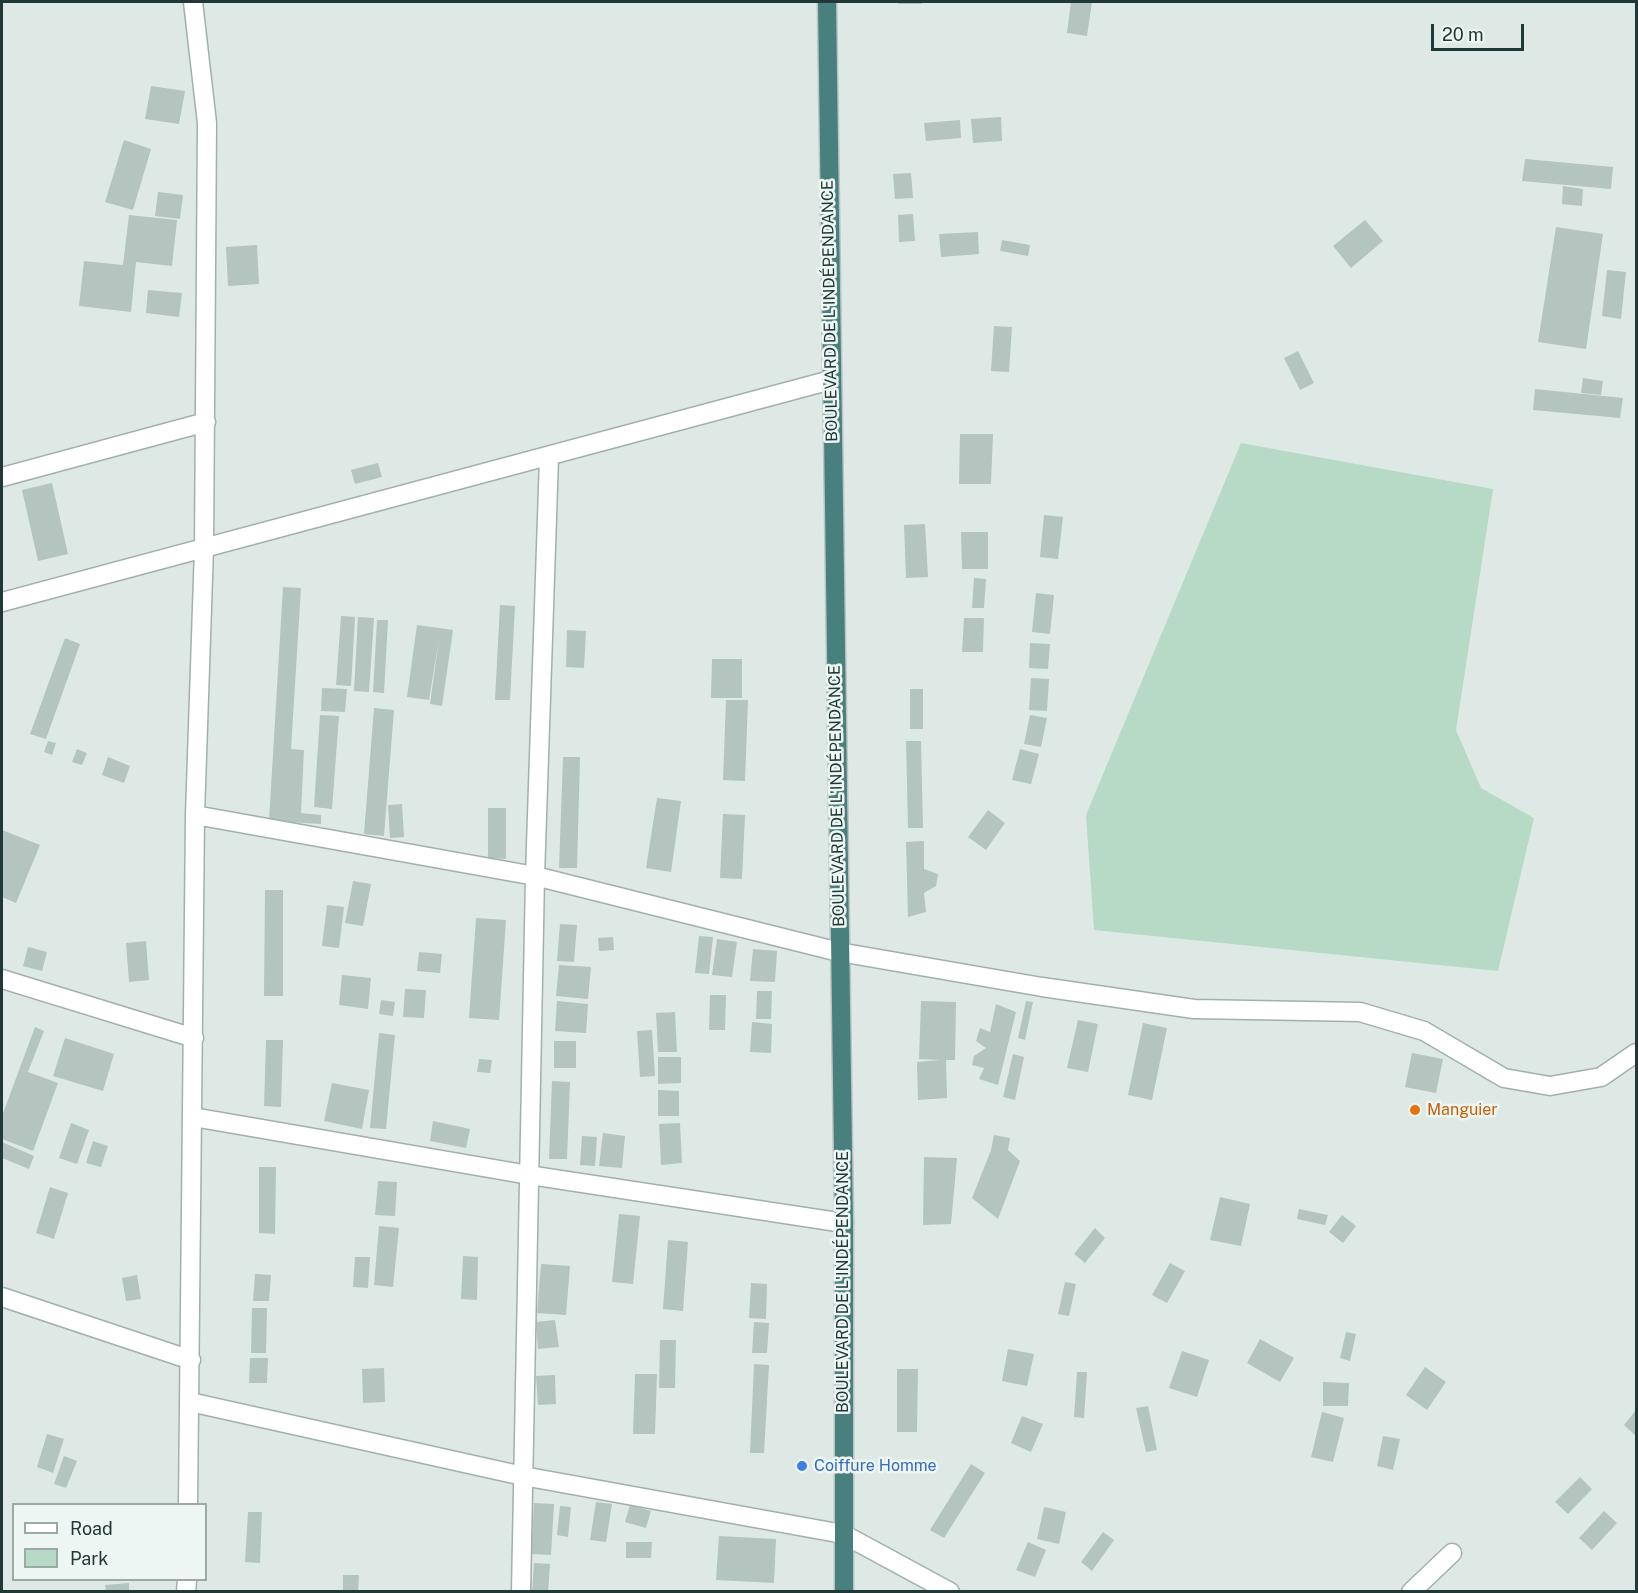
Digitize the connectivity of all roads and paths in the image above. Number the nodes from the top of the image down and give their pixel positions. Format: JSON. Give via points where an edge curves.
{"nodes":[{"id":1,"x":193,"y":2,"type":"edge"},
{"id":2,"x":827,"y":2,"type":"edge"},
{"id":3,"x":831,"y":380,"type":"junction"},
{"id":4,"x":206,"y":422,"type":"junction"},
{"id":5,"x":549,"y":457,"type":"junction"},
{"id":6,"x":2,"y":477,"type":"edge"},
{"id":7,"x":204,"y":548,"type":"junction"},
{"id":8,"x":2,"y":602,"type":"edge"},
{"id":9,"x":195,"y":815,"type":"junction"},
{"id":10,"x":534,"y":876,"type":"junction"},
{"id":11,"x":839,"y":952,"type":"junction"},
{"id":12,"x":2,"y":979,"type":"edge"},
{"id":13,"x":194,"y":1038,"type":"junction"},
{"id":14,"x":1636,"y":1053,"type":"edge"},
{"id":15,"x":193,"y":1118,"type":"junction"},
{"id":16,"x":529,"y":1175,"type":"junction"},
{"id":17,"x":844,"y":1223,"type":"junction"},
{"id":18,"x":2,"y":1297,"type":"edge"},
{"id":19,"x":191,"y":1360,"type":"junction"},
{"id":20,"x":190,"y":1402,"type":"junction"},
{"id":21,"x":523,"y":1476,"type":"junction"},
{"id":22,"x":188,"y":1503,"type":"edge"},
{"id":23,"x":843,"y":1534,"type":"junction"},
{"id":24,"x":1452,"y":1553,"type":"dead end"},
{"id":25,"x":521,"y":1592,"type":"edge"},
{"id":26,"x":843,"y":1592,"type":"edge"},
{"id":27,"x":950,"y":1592,"type":"edge"},
{"id":28,"x":1411,"y":1592,"type":"edge"}],
"edges":[{"from":1,"to":4,"type":"street","via":[[207,123]]},
{"from":2,"to":3,"type":"highway","name":"BOULEVARD DE L'INDÉPENDANCE"},
{"from":3,"to":5,"type":"street"},
{"from":3,"to":11,"type":"highway","name":"BOULEVARD DE L'INDÉPENDANCE"},
{"from":4,"to":6,"type":"street"},
{"from":4,"to":7,"type":"street"},
{"from":5,"to":7,"type":"street"},
{"from":5,"to":10,"type":"street"},
{"from":7,"to":8,"type":"street"},
{"from":7,"to":9,"type":"street"},
{"from":9,"to":10,"type":"street"},
{"from":9,"to":13,"type":"street"},
{"from":10,"to":11,"type":"street"},
{"from":10,"to":16,"type":"street"},
{"from":11,"to":14,"type":"street","via":[[1194,1009],[1360,1012],[1424,1031],[1504,1078],[1550,1086],[1601,1077]]},
{"from":11,"to":17,"type":"highway","name":"BOULEVARD DE L'INDÉPENDANCE"},
{"from":12,"to":13,"type":"street"},
{"from":13,"to":15,"type":"street"},
{"from":15,"to":16,"type":"street"},
{"from":15,"to":19,"type":"street"},
{"from":16,"to":17,"type":"street"},
{"from":16,"to":21,"type":"street"},
{"from":17,"to":23,"type":"highway","name":"BOULEVARD DE L'INDÉPENDANCE"},
{"from":18,"to":19,"type":"street"},
{"from":19,"to":20,"type":"street"},
{"from":20,"to":21,"type":"street"},
{"from":20,"to":22,"type":"street"},
{"from":21,"to":23,"type":"street"},
{"from":21,"to":25,"type":"street"},
{"from":23,"to":26,"type":"highway","name":"BOULEVARD DE L'INDÉPENDANCE"},
{"from":23,"to":27,"type":"street"},
{"from":24,"to":28,"type":"street"}]}
